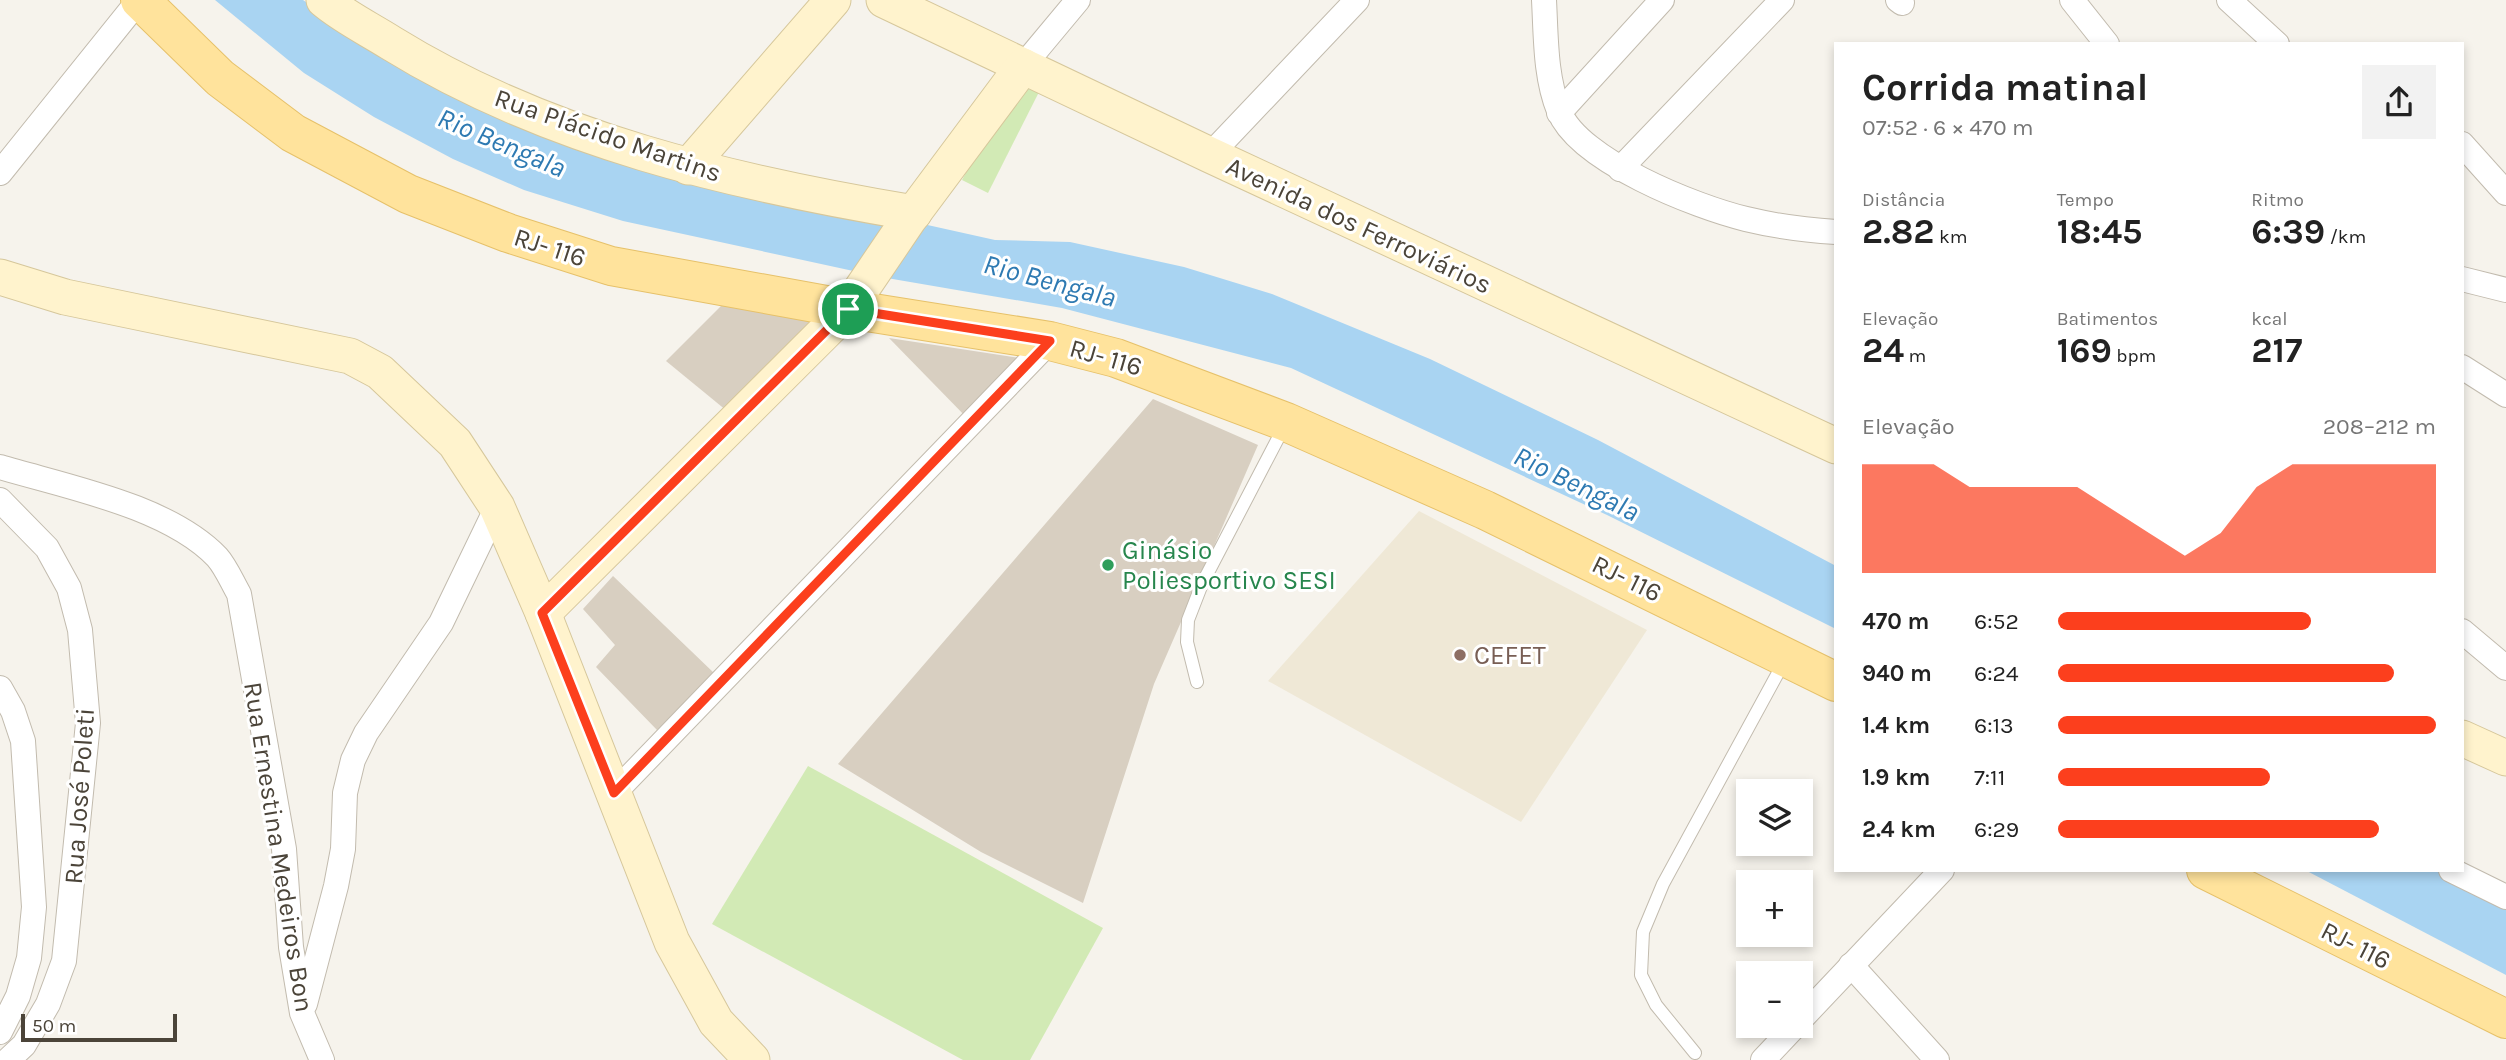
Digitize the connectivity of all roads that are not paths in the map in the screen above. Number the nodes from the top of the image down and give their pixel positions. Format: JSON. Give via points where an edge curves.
{"nodes":[{"id":1,"x":139,"y":0,"type":"edge"},
{"id":2,"x":324,"y":0,"type":"edge"},
{"id":3,"x":833,"y":0,"type":"edge"},
{"id":4,"x":884,"y":0,"type":"edge"},
{"id":5,"x":1078,"y":0,"type":"edge"},
{"id":6,"x":1357,"y":0,"type":"edge"},
{"id":7,"x":1544,"y":0,"type":"edge"},
{"id":8,"x":1662,"y":0,"type":"edge"},
{"id":9,"x":1782,"y":0,"type":"edge"},
{"id":10,"x":2072,"y":0,"type":"edge"},
{"id":11,"x":2229,"y":0,"type":"edge"},
{"id":12,"x":2105,"y":42,"type":"edge"},
{"id":13,"x":2275,"y":42,"type":"edge"},
{"id":14,"x":1023,"y":66,"type":"junction"},
{"id":15,"x":1559,"y":113,"type":"junction"},
{"id":16,"x":2464,"y":146,"type":"edge"},
{"id":17,"x":1210,"y":155,"type":"junction"},
{"id":18,"x":688,"y":167,"type":"junction"},
{"id":19,"x":1620,"y":169,"type":"junction"},
{"id":20,"x":0,"y":173,"type":"edge"},
{"id":21,"x":2506,"y":193,"type":"edge"},
{"id":22,"x":912,"y":216,"type":"junction"},
{"id":23,"x":1834,"y":232,"type":"edge"},
{"id":24,"x":0,"y":277,"type":"edge"},
{"id":25,"x":2464,"y":280,"type":"edge"},
{"id":26,"x":2506,"y":290,"type":"edge"},
{"id":27,"x":854,"y":300,"type":"junction"},
{"id":28,"x":1050,"y":341,"type":"junction"},
{"id":29,"x":2464,"y":368,"type":"edge"},
{"id":30,"x":2506,"y":395,"type":"edge"},
{"id":31,"x":1286,"y":422,"type":"junction"},
{"id":32,"x":1834,"y":445,"type":"edge"},
{"id":33,"x":0,"y":467,"type":"edge"},
{"id":34,"x":0,"y":500,"type":"edge"},
{"id":35,"x":497,"y":507,"type":"junction"},
{"id":36,"x":542,"y":613,"type":"junction"},
{"id":37,"x":2464,"y":633,"type":"edge"},
{"id":38,"x":1786,"y":657,"type":"junction"},
{"id":39,"x":2506,"y":668,"type":"edge"},
{"id":40,"x":1834,"y":681,"type":"edge"},
{"id":41,"x":1197,"y":682,"type":"dead end"},
{"id":42,"x":0,"y":688,"type":"edge"},
{"id":43,"x":2464,"y":739,"type":"edge"},
{"id":44,"x":2506,"y":758,"type":"edge"},
{"id":45,"x":614,"y":793,"type":"junction"},
{"id":46,"x":1940,"y":872,"type":"edge"},
{"id":47,"x":2210,"y":872,"type":"edge"},
{"id":48,"x":2455,"y":872,"type":"edge"},
{"id":49,"x":2506,"y":897,"type":"edge"},
{"id":50,"x":1851,"y":965,"type":"junction"},
{"id":51,"x":1813,"y":1007,"type":"edge"},
{"id":52,"x":302,"y":1013,"type":"junction"},
{"id":53,"x":2506,"y":1019,"type":"edge"},
{"id":54,"x":0,"y":1032,"type":"edge"},
{"id":55,"x":1784,"y":1038,"type":"edge"},
{"id":56,"x":318,"y":1052,"type":"edge"},
{"id":57,"x":1695,"y":1053,"type":"dead end"},
{"id":58,"x":8,"y":1060,"type":"edge"},
{"id":59,"x":752,"y":1060,"type":"edge"},
{"id":60,"x":1763,"y":1060,"type":"edge"},
{"id":61,"x":1937,"y":1060,"type":"edge"}],
"edges":[{"from":1,"to":20,"type":"street"},
{"from":1,"to":27,"type":"main road","name":"RJ- 116","via":[[220,78],[293,133],[408,194],[611,266]]},
{"from":2,"to":18,"type":"main road","name":"Rua Plácido Martins","via":[[428,66],[512,108]]},
{"from":3,"to":18,"type":"main road"},
{"from":4,"to":14,"type":"main road","name":"Avenida dos Ferroviários"},
{"from":5,"to":14,"type":"street"},
{"from":6,"to":17,"type":"street"},
{"from":7,"to":15,"type":"street","via":[[1548,60]]},
{"from":8,"to":15,"type":"street"},
{"from":9,"to":19,"type":"street"},
{"from":10,"to":12,"type":"street"},
{"from":11,"to":13,"type":"street"},
{"from":14,"to":17,"type":"main road","name":"Avenida dos Ferroviários"},
{"from":14,"to":22,"type":"main road"},
{"from":15,"to":19,"type":"street","via":[[1580,139]]},
{"from":16,"to":21,"type":"street"},
{"from":17,"to":32,"type":"main road","name":"Avenida dos Ferroviários"},
{"from":18,"to":22,"type":"main road","name":"Rua Plácido Martins"},
{"from":19,"to":23,"type":"street","via":[[1743,218]]},
{"from":22,"to":27,"type":"main road"},
{"from":24,"to":35,"type":"main road","via":[[65,297],[328,350],[366,363],[455,443]]},
{"from":25,"to":26,"type":"street"},
{"from":27,"to":28,"type":"main road","name":"RJ- 116"},
{"from":27,"to":36,"type":"main road"},
{"from":28,"to":31,"type":"main road","name":"RJ- 116","via":[[1116,358]]},
{"from":28,"to":45,"type":"street"},
{"from":29,"to":30,"type":"street"},
{"from":31,"to":38,"type":"main road","name":"RJ- 116","via":[[1485,510]]},
{"from":31,"to":41,"type":"lane","via":[[1188,620],[1187,642]]},
{"from":33,"to":52,"type":"street","name":"Rua Ernestina Medeiros Bon","via":[[143,510],[187,532],[218,558],[239,594],[284,849],[291,947]]},
{"from":34,"to":58,"type":"street","name":"Rua José Poleti","via":[[47,548],[69,588],[80,631],[88,723],[64,961],[48,1004],[24,1045]]},
{"from":35,"to":36,"type":"main road"},
{"from":35,"to":52,"type":"street","via":[[441,623],[366,733],[353,760],[345,793],[336,886]]},
{"from":36,"to":45,"type":"main road"},
{"from":37,"to":39,"type":"street"},
{"from":38,"to":40,"type":"main road","name":"RJ- 116"},
{"from":38,"to":57,"type":"lane","via":[[1663,884],[1643,932],[1641,975],[1656,1005]]},
{"from":42,"to":54,"type":"street","via":[[23,741],[34,907],[29,958],[18,996]]},
{"from":43,"to":44,"type":"main road"},
{"from":45,"to":59,"type":"main road","via":[[671,942],[693,985],[716,1022]]},
{"from":46,"to":50,"type":"street"},
{"from":47,"to":53,"type":"main road","name":"RJ- 116"},
{"from":48,"to":49,"type":"street"},
{"from":50,"to":51,"type":"street"},
{"from":50,"to":61,"type":"street"},
{"from":52,"to":56,"type":"street","name":"Rua Ernestina Medeiros Bon"},
{"from":55,"to":60,"type":"street"}]}
